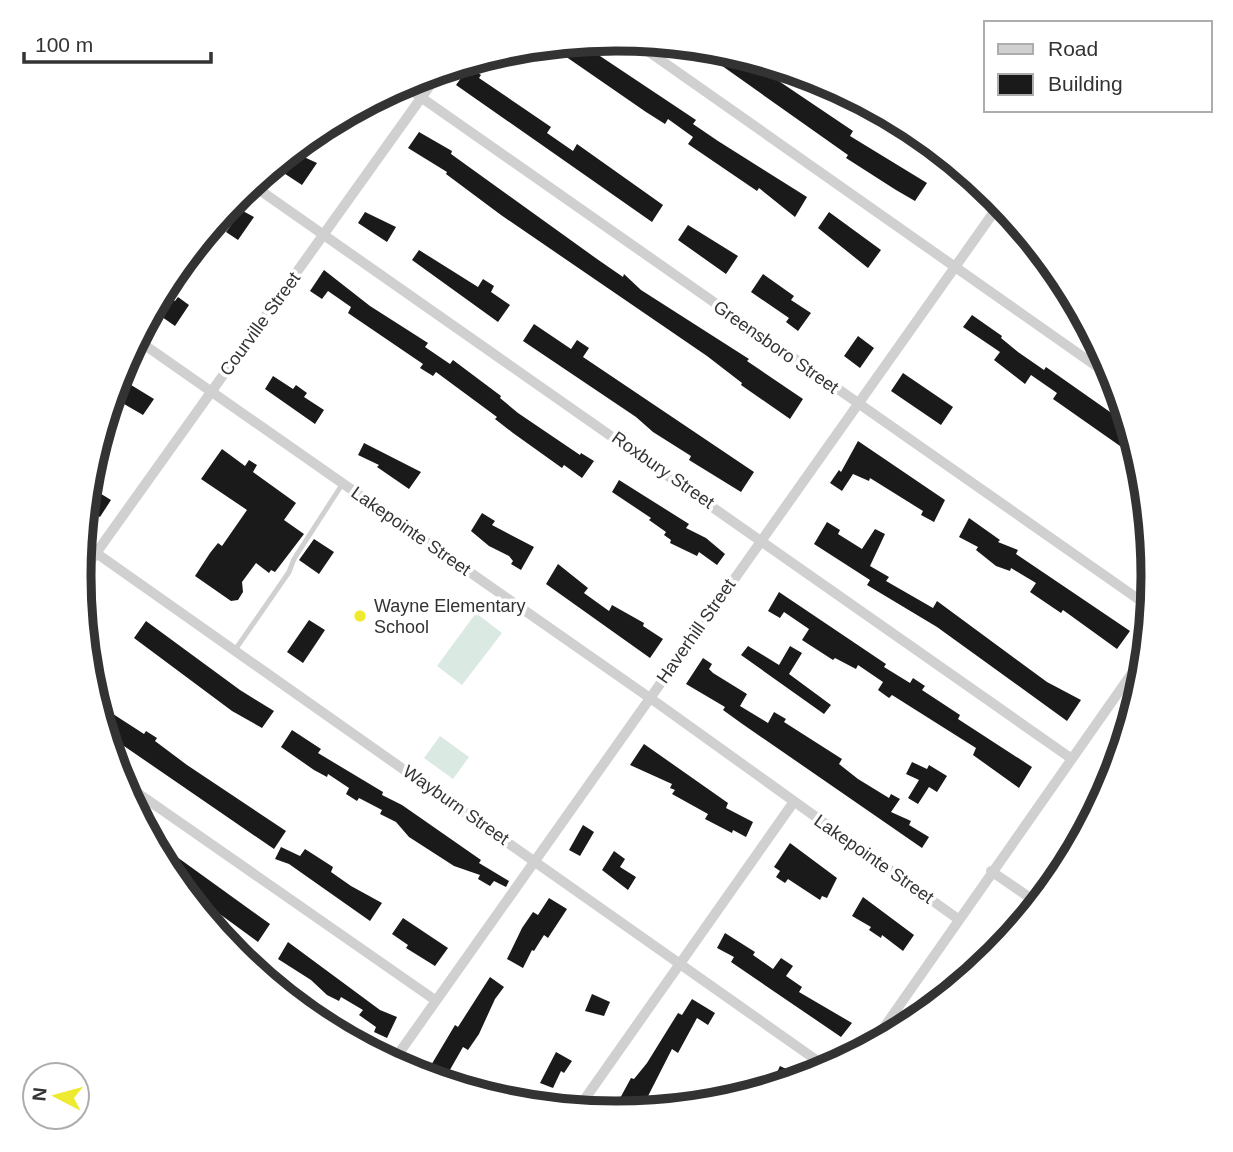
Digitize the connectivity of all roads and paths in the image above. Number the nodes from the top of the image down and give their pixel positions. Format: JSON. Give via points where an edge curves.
{"nodes":[{"id":1,"x":649,"y":52,"type":"edge"},
{"id":2,"x":430,"y":86,"type":"edge"},
{"id":3,"x":414,"y":92,"type":"edge"},
{"id":4,"x":422,"y":97,"type":"junction"},
{"id":5,"x":260,"y":190,"type":"edge"},
{"id":6,"x":994,"y":212,"type":"edge"},
{"id":7,"x":324,"y":235,"type":"junction"},
{"id":8,"x":955,"y":267,"type":"junction"},
{"id":9,"x":144,"y":346,"type":"edge"},
{"id":10,"x":1099,"y":368,"type":"edge"},
{"id":11,"x":211,"y":390,"type":"junction"},
{"id":12,"x":859,"y":405,"type":"junction"},
{"id":13,"x":343,"y":483,"type":"junction"},
{"id":14,"x":761,"y":539,"type":"junction"},
{"id":15,"x":92,"y":550,"type":"edge"},
{"id":16,"x":97,"y":553,"type":"junction"},
{"id":17,"x":91,"y":561,"type":"edge"},
{"id":18,"x":1141,"y":601,"type":"edge"},
{"id":19,"x":235,"y":650,"type":"junction"},
{"id":20,"x":1133,"y":672,"type":"edge"},
{"id":21,"x":1126,"y":682,"type":"junction"},
{"id":22,"x":1130,"y":685,"type":"edge"},
{"id":23,"x":649,"y":697,"type":"junction"},
{"id":24,"x":1072,"y":759,"type":"junction"},
{"id":25,"x":138,"y":792,"type":"edge"},
{"id":26,"x":793,"y":803,"type":"junction"},
{"id":27,"x":534,"y":860,"type":"junction"},
{"id":28,"x":991,"y":871,"type":"junction"},
{"id":29,"x":1031,"y":898,"type":"edge"},
{"id":30,"x":958,"y":919,"type":"junction"},
{"id":31,"x":679,"y":965,"type":"junction"},
{"id":32,"x":435,"y":1000,"type":"junction"},
{"id":33,"x":883,"y":1029,"type":"edge"},
{"id":34,"x":398,"y":1054,"type":"edge"},
{"id":35,"x":818,"y":1061,"type":"edge"},
{"id":36,"x":584,"y":1100,"type":"edge"}],
"edges":[{"from":1,"to":8,"type":"street"},
{"from":2,"to":4,"type":"street","name":"Courville Street"},
{"from":3,"to":4,"type":"street","name":"Greensboro Street"},
{"from":4,"to":7,"type":"street","name":"Courville Street"},
{"from":4,"to":12,"type":"street","name":"Greensboro Street"},
{"from":5,"to":7,"type":"street","name":"Roxbury Street"},
{"from":6,"to":8,"type":"street","name":"Haverhill Street"},
{"from":7,"to":11,"type":"street","name":"Courville Street"},
{"from":7,"to":14,"type":"street","name":"Roxbury Street"},
{"from":8,"to":10,"type":"street"},
{"from":8,"to":12,"type":"street","name":"Haverhill Street"},
{"from":9,"to":11,"type":"street","name":"Lakepointe Street"},
{"from":11,"to":13,"type":"street","name":"Lakepointe Street"},
{"from":11,"to":16,"type":"street","name":"Courville Street"},
{"from":12,"to":14,"type":"street","name":"Haverhill Street"},
{"from":12,"to":18,"type":"street","name":"Greensboro Street"},
{"from":13,"to":19,"type":"lane"},
{"from":13,"to":23,"type":"street","name":"Lakepointe Street"},
{"from":14,"to":23,"type":"street","name":"Haverhill Street"},
{"from":14,"to":24,"type":"street","name":"Roxbury Street"},
{"from":15,"to":16,"type":"street","name":"Wayburn Street"},
{"from":16,"to":17,"type":"street","name":"Courville Street"},
{"from":16,"to":19,"type":"street","name":"Wayburn Street"},
{"from":19,"to":27,"type":"street","name":"Wayburn Street"},
{"from":20,"to":21,"type":"street"},
{"from":21,"to":22,"type":"street"},
{"from":21,"to":24,"type":"street"},
{"from":23,"to":26,"type":"street","name":"Lakepointe Street"},
{"from":23,"to":27,"type":"street","name":"Haverhill Street"},
{"from":24,"to":28,"type":"street"},
{"from":25,"to":32,"type":"street"},
{"from":26,"to":30,"type":"street","name":"Lakepointe Street"},
{"from":26,"to":31,"type":"street"},
{"from":27,"to":31,"type":"street","name":"Wayburn Street"},
{"from":27,"to":32,"type":"street","name":"Haverhill Street"},
{"from":28,"to":29,"type":"street"},
{"from":28,"to":30,"type":"street"},
{"from":30,"to":33,"type":"street"},
{"from":31,"to":35,"type":"street","name":"Wayburn Street"},
{"from":31,"to":36,"type":"street"},
{"from":32,"to":34,"type":"street","name":"Haverhill Street"}]}
